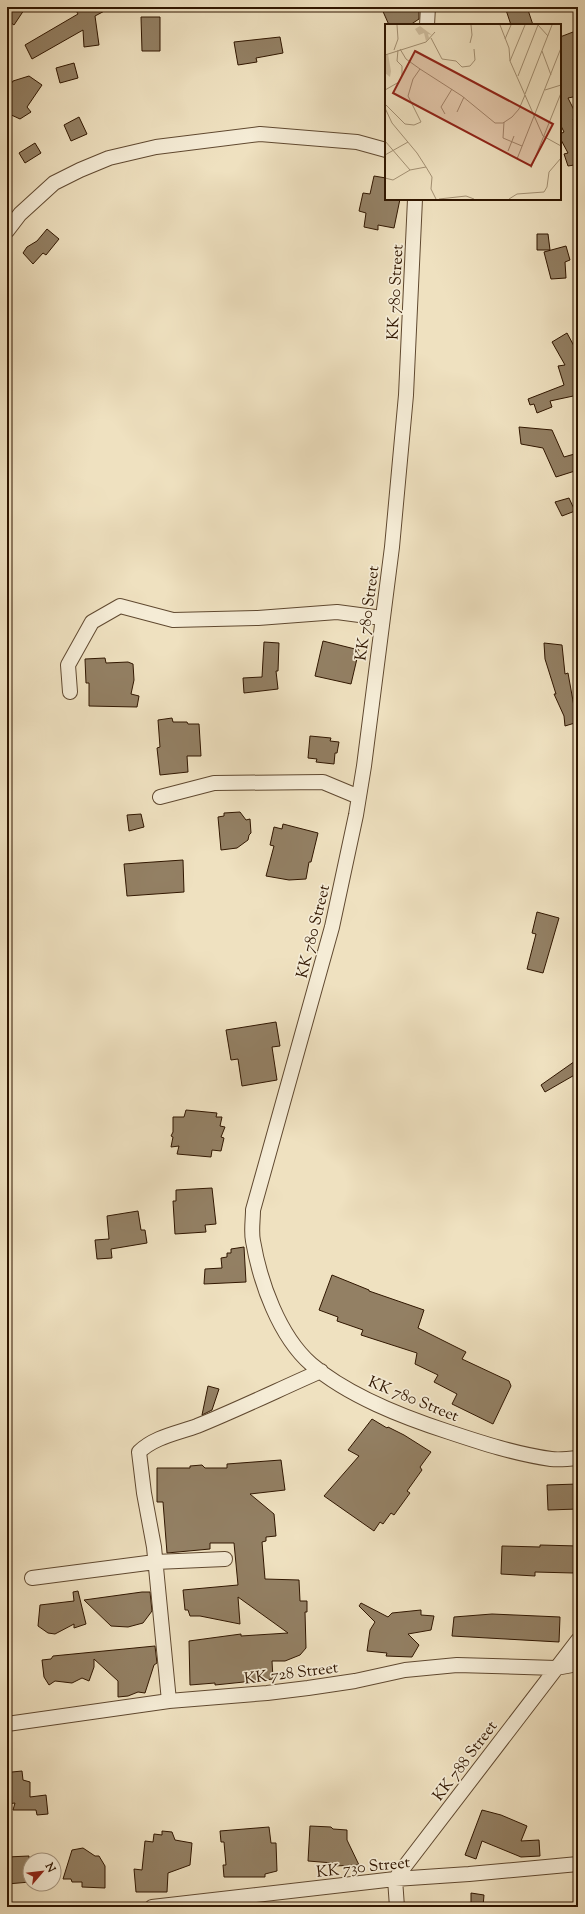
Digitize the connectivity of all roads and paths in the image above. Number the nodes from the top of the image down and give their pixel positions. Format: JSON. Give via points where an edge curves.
{"nodes":[{"id":1,"x":428,"y":7,"type":"edge"},
{"id":2,"x":427,"y":24,"type":"edge"},
{"id":3,"x":385,"y":150,"type":"edge"},
{"id":4,"x":415,"y":200,"type":"edge"},
{"id":5,"x":7,"y":231,"type":"edge"},
{"id":6,"x":382,"y":618,"type":"junction"},
{"id":7,"x":70,"y":692,"type":"dead end"},
{"id":8,"x":160,"y":797,"type":"dead end"},
{"id":9,"x":359,"y":797,"type":"junction"},
{"id":10,"x":321,"y":1371,"type":"junction"},
{"id":11,"x":578,"y":1458,"type":"edge"},
{"id":12,"x":225,"y":1559,"type":"dead end"},
{"id":13,"x":155,"y":1562,"type":"junction"},
{"id":14,"x":32,"y":1578,"type":"dead end"},
{"id":15,"x":578,"y":1640,"type":"edge"},
{"id":16,"x":578,"y":1664,"type":"edge"},
{"id":17,"x":556,"y":1668,"type":"junction"},
{"id":18,"x":169,"y":1701,"type":"junction"},
{"id":19,"x":7,"y":1724,"type":"edge"},
{"id":20,"x":578,"y":1864,"type":"edge"},
{"id":21,"x":395,"y":1879,"type":"junction"},
{"id":22,"x":152,"y":1907,"type":"edge"},
{"id":23,"x":397,"y":1907,"type":"edge"}],
"edges":[{"from":1,"to":2,"type":"street"},
{"from":3,"to":5,"type":"street","via":[[357,142],[260,134],[156,148],[109,158],[54,184],[20,214]]},
{"from":4,"to":6,"type":"street","name":"KK 780 Street","via":[[406,395],[392,547]]},
{"from":6,"to":7,"type":"street","via":[[337,612],[258,618],[173,620],[120,606],[92,622],[68,665]]},
{"from":6,"to":9,"type":"street","name":"KK 780 Street"},
{"from":8,"to":9,"type":"street","via":[[214,783],[322,782]]},
{"from":9,"to":10,"type":"street","name":"KK 780 Street","via":[[332,927],[253,1210],[252,1239],[271,1304],[287,1336],[301,1354]]},
{"from":10,"to":11,"type":"street","name":"KK 780 Street","via":[[349,1390],[394,1412],[483,1444],[552,1459]]},
{"from":10,"to":13,"type":"street","via":[[198,1426],[145,1446],[139,1452]]},
{"from":12,"to":13,"type":"street"},
{"from":13,"to":14,"type":"street"},
{"from":13,"to":18,"type":"street"},
{"from":15,"to":17,"type":"street","name":"KK 788 Street"},
{"from":16,"to":17,"type":"street","name":"KK 728 Street"},
{"from":17,"to":18,"type":"street","name":"KK 728 Street","via":[[457,1665],[405,1670],[355,1681],[267,1694]]},
{"from":17,"to":21,"type":"street","name":"KK 788 Street"},
{"from":18,"to":19,"type":"street","name":"KK 728 Street"},
{"from":20,"to":21,"type":"street","name":"KK 730 Street"},
{"from":21,"to":22,"type":"street","name":"KK 730 Street"},
{"from":21,"to":23,"type":"street"}]}
